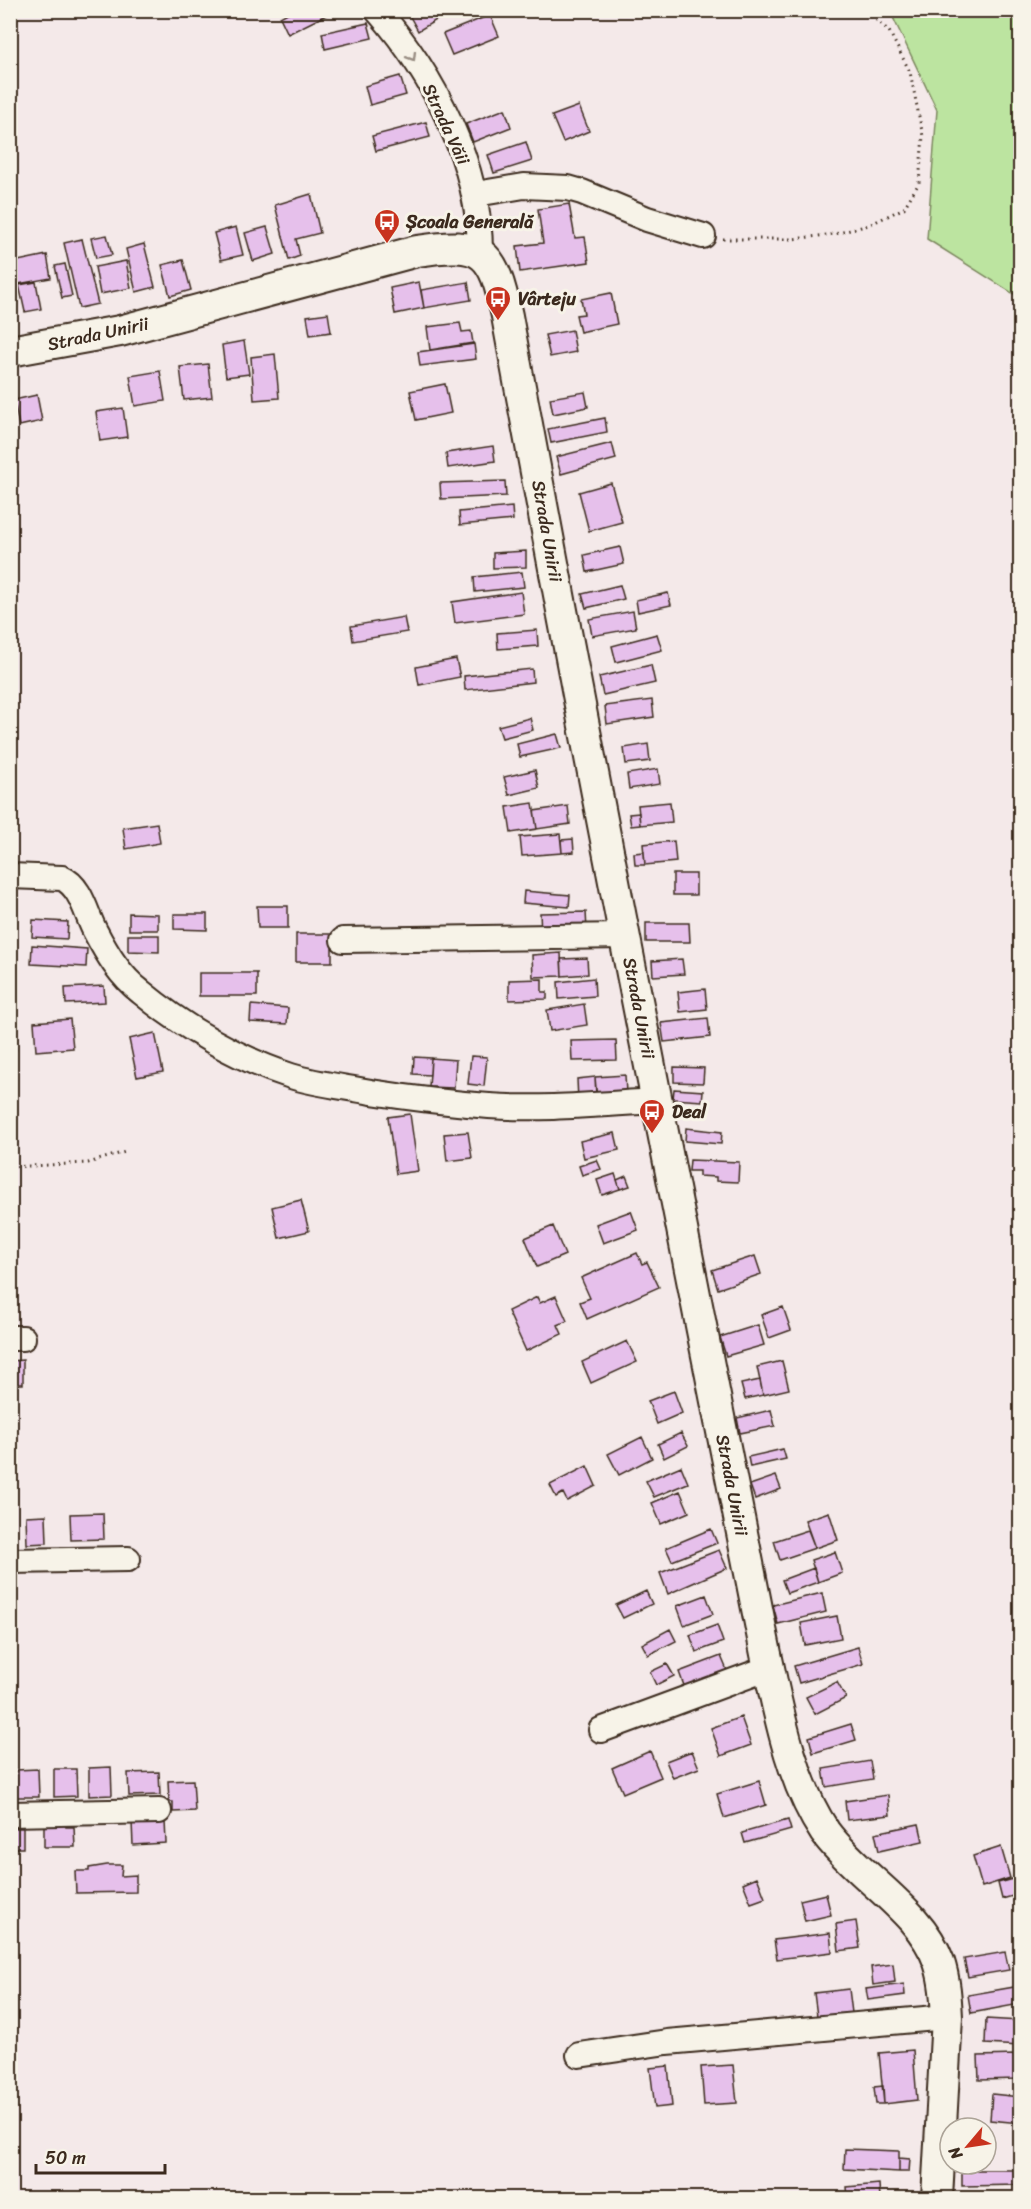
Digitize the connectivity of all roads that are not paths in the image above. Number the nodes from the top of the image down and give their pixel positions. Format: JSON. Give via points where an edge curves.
{"nodes":[{"id":1,"x":377,"y":10,"type":"edge"},
{"id":2,"x":476,"y":194,"type":"junction"},
{"id":3,"x":703,"y":236,"type":"road end"},
{"id":4,"x":480,"y":252,"type":"junction"},
{"id":5,"x":10,"y":351,"type":"edge"},
{"id":6,"x":10,"y":876,"type":"edge"},
{"id":7,"x":625,"y":936,"type":"junction"},
{"id":8,"x":343,"y":939,"type":"dead end"},
{"id":9,"x":657,"y":1101,"type":"junction"},
{"id":10,"x":128,"y":1559,"type":"dead end"},
{"id":11,"x":10,"y":1561,"type":"edge"},
{"id":12,"x":769,"y":1668,"type":"junction"},
{"id":13,"x":601,"y":1730,"type":"dead end"},
{"id":14,"x":159,"y":1811,"type":"dead end"},
{"id":15,"x":10,"y":1814,"type":"edge"},
{"id":16,"x":947,"y":2017,"type":"junction"},
{"id":17,"x":579,"y":2055,"type":"dead end"},
{"id":18,"x":937,"y":2199,"type":"edge"}],
"edges":[{"from":1,"to":2,"type":"street","name":"Strada Văii","one_way":true,"via":[[406,47],[447,119]]},
{"from":2,"to":3,"type":"street","via":[[524,186],[568,189]]},
{"from":2,"to":4,"type":"street","name":"Strada Văii"},
{"from":4,"to":5,"type":"main road","name":"Strada Unirii","via":[[453,247],[417,251],[120,331]]},
{"from":4,"to":7,"type":"main road","name":"Strada Unirii","via":[[492,263],[507,316]]},
{"from":6,"to":9,"type":"street","via":[[68,881],[125,979],[229,1050],[293,1077],[408,1098],[491,1106]]},
{"from":7,"to":8,"type":"street"},
{"from":7,"to":9,"type":"main road","name":"Strada Unirii"},
{"from":9,"to":12,"type":"main road","name":"Strada Unirii"},
{"from":10,"to":11,"type":"street"},
{"from":12,"to":13,"type":"street"},
{"from":12,"to":16,"type":"main road","name":"Strada Unirii","via":[[793,1761],[816,1816],[838,1847],[913,1918],[928,1939],[939,1963]]},
{"from":14,"to":15,"type":"street"},
{"from":16,"to":17,"type":"street","via":[[668,2042]]},
{"from":16,"to":18,"type":"main road","name":"Strada Unirii"}]}
